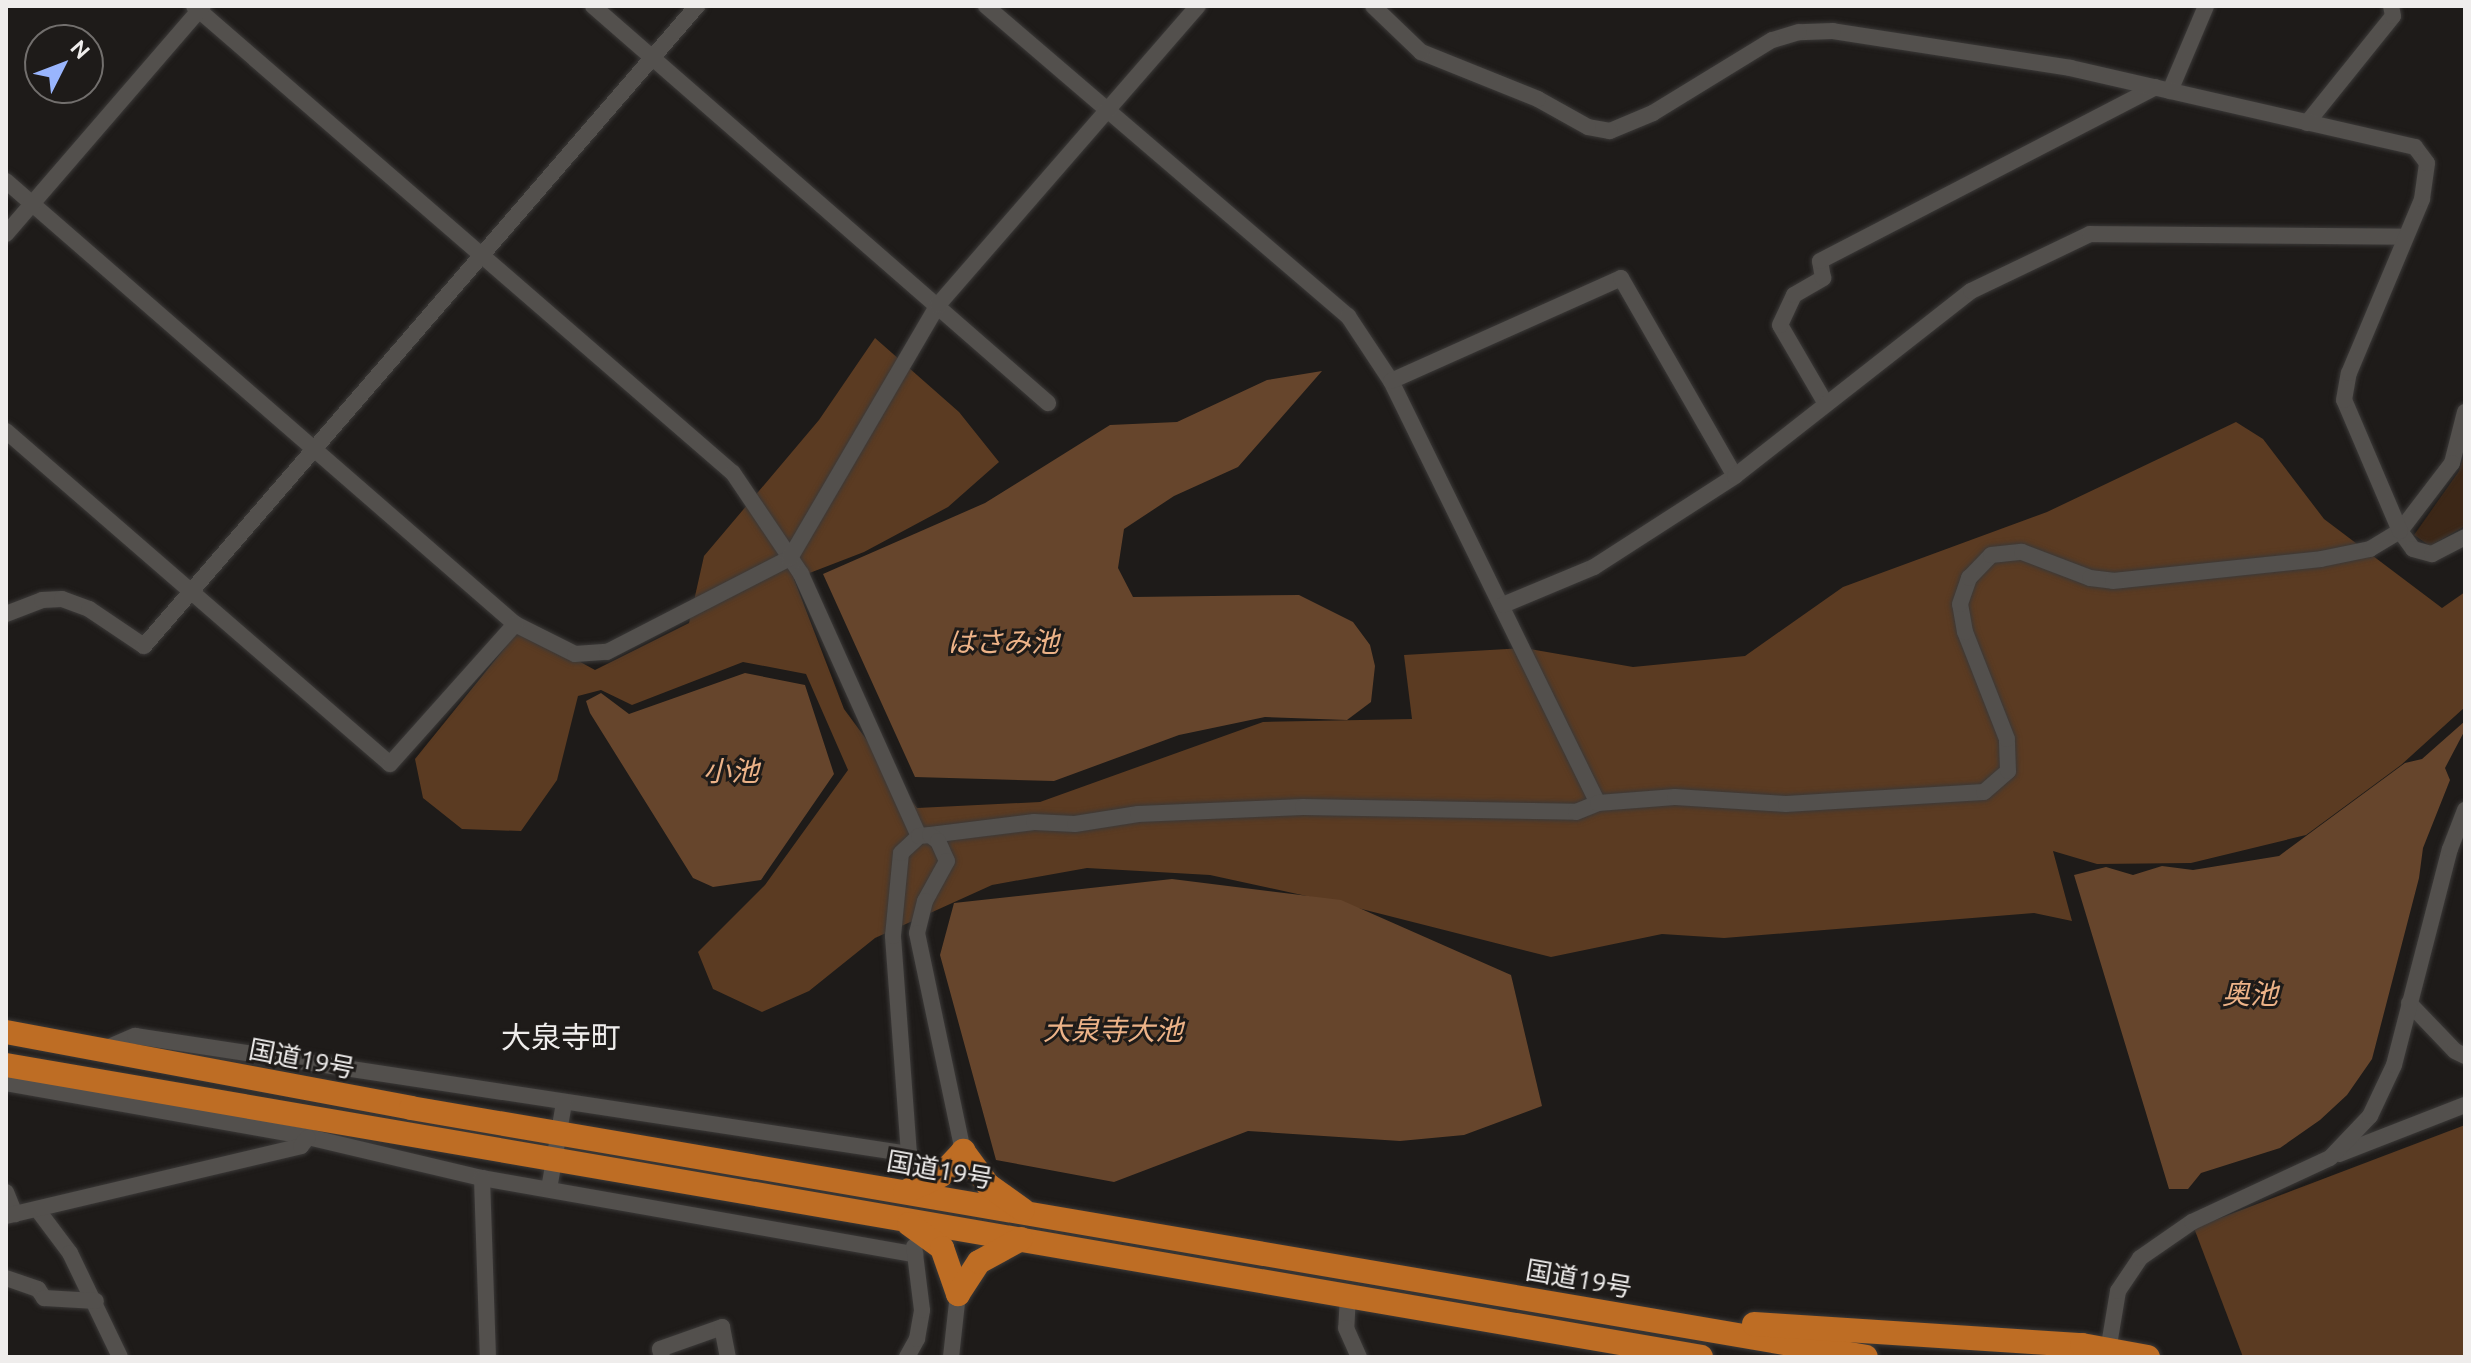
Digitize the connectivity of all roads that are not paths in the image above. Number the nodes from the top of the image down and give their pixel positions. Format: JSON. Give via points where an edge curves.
{"nodes":[{"id":1,"x":593,"y":6,"type":"edge"},
{"id":2,"x":697,"y":6,"type":"edge"},
{"id":3,"x":986,"y":6,"type":"edge"},
{"id":4,"x":1198,"y":6,"type":"edge"},
{"id":5,"x":1373,"y":6,"type":"edge"},
{"id":6,"x":2206,"y":6,"type":"edge"},
{"id":7,"x":2391,"y":6,"type":"edge"},
{"id":8,"x":199,"y":8,"type":"edge"},
{"id":9,"x":652,"y":57,"type":"junction"},
{"id":10,"x":2163,"y":89,"type":"junction"},
{"id":11,"x":1107,"y":111,"type":"junction"},
{"id":12,"x":2307,"y":123,"type":"junction"},
{"id":13,"x":6,"y":181,"type":"edge"},
{"id":14,"x":32,"y":204,"type":"junction"},
{"id":15,"x":6,"y":234,"type":"edge"},
{"id":16,"x":2403,"y":237,"type":"junction"},
{"id":17,"x":482,"y":255,"type":"junction"},
{"id":18,"x":938,"y":305,"type":"junction"},
{"id":19,"x":1391,"y":381,"type":"junction"},
{"id":20,"x":1048,"y":403,"type":"dead end"},
{"id":21,"x":1826,"y":404,"type":"junction"},
{"id":22,"x":2465,"y":412,"type":"edge"},
{"id":23,"x":6,"y":431,"type":"edge"},
{"id":24,"x":312,"y":450,"type":"junction"},
{"id":25,"x":1735,"y":476,"type":"junction"},
{"id":26,"x":2400,"y":531,"type":"junction"},
{"id":27,"x":2465,"y":537,"type":"edge"},
{"id":28,"x":790,"y":558,"type":"junction"},
{"id":29,"x":190,"y":593,"type":"junction"},
{"id":30,"x":1503,"y":605,"type":"junction"},
{"id":31,"x":6,"y":614,"type":"edge"},
{"id":32,"x":515,"y":624,"type":"junction"},
{"id":33,"x":1598,"y":803,"type":"junction"},
{"id":34,"x":2465,"y":810,"type":"edge"},
{"id":35,"x":924,"y":835,"type":"junction"},
{"id":36,"x":2409,"y":1003,"type":"junction"},
{"id":37,"x":6,"y":1032,"type":"edge"},
{"id":38,"x":104,"y":1049,"type":"junction"},
{"id":39,"x":2465,"y":1056,"type":"edge"},
{"id":40,"x":6,"y":1065,"type":"edge"},
{"id":41,"x":6,"y":1083,"type":"edge"},
{"id":42,"x":564,"y":1103,"type":"junction"},
{"id":43,"x":2465,"y":1105,"type":"edge"},
{"id":44,"x":559,"y":1133,"type":"junction"},
{"id":45,"x":308,"y":1137,"type":"junction"},
{"id":46,"x":963,"y":1151,"type":"junction"},
{"id":47,"x":2330,"y":1158,"type":"junction"},
{"id":48,"x":554,"y":1159,"type":"junction"},
{"id":49,"x":908,"y":1171,"type":"junction"},
{"id":50,"x":482,"y":1178,"type":"junction"},
{"id":51,"x":549,"y":1189,"type":"junction"},
{"id":52,"x":6,"y":1192,"type":"edge"},
{"id":53,"x":37,"y":1209,"type":"junction"},
{"id":54,"x":1028,"y":1214,"type":"junction"},
{"id":55,"x":11,"y":1215,"type":"edge"},
{"id":56,"x":903,"y":1220,"type":"junction"},
{"id":57,"x":1021,"y":1239,"type":"junction"},
{"id":58,"x":6,"y":1278,"type":"edge"},
{"id":59,"x":958,"y":1294,"type":"junction"},
{"id":60,"x":1348,"y":1295,"type":"junction"},
{"id":61,"x":96,"y":1301,"type":"junction"},
{"id":62,"x":1721,"y":1332,"type":"junction"},
{"id":63,"x":2107,"y":1354,"type":"edge"},
{"id":64,"x":120,"y":1357,"type":"edge"},
{"id":65,"x":488,"y":1357,"type":"edge"},
{"id":66,"x":662,"y":1357,"type":"edge"},
{"id":67,"x":728,"y":1357,"type":"edge"},
{"id":68,"x":907,"y":1357,"type":"edge"},
{"id":69,"x":951,"y":1357,"type":"edge"},
{"id":70,"x":1359,"y":1357,"type":"edge"},
{"id":71,"x":1701,"y":1357,"type":"edge"},
{"id":72,"x":1866,"y":1357,"type":"edge"},
{"id":73,"x":2148,"y":1357,"type":"edge"}],
"edges":[{"from":1,"to":9,"type":"street"},
{"from":2,"to":9,"type":"street"},
{"from":3,"to":11,"type":"street"},
{"from":4,"to":11,"type":"street"},
{"from":5,"to":10,"type":"street","via":[[1421,52],[1551,105],[1588,127],[1610,131],[1653,113],[1772,40],[1799,32],[1833,31],[2071,68]]},
{"from":6,"to":10,"type":"street"},
{"from":7,"to":12,"type":"street","via":[[2393,16]]},
{"from":8,"to":14,"type":"street"},
{"from":8,"to":17,"type":"street"},
{"from":9,"to":17,"type":"street"},
{"from":9,"to":18,"type":"street"},
{"from":10,"to":12,"type":"street"},
{"from":10,"to":21,"type":"street","via":[[1820,261],[1823,278],[1794,295],[1780,325]]},
{"from":11,"to":18,"type":"street"},
{"from":11,"to":19,"type":"street","via":[[1348,316]]},
{"from":12,"to":16,"type":"street","via":[[2415,147],[2427,163],[2427,179]]},
{"from":13,"to":14,"type":"street"},
{"from":14,"to":15,"type":"street"},
{"from":14,"to":24,"type":"street"},
{"from":16,"to":21,"type":"street","via":[[2090,234],[1971,291]]},
{"from":16,"to":26,"type":"street","via":[[2349,373],[2344,400]]},
{"from":17,"to":24,"type":"street"},
{"from":17,"to":28,"type":"street","via":[[733,473]]},
{"from":18,"to":20,"type":"street"},
{"from":18,"to":28,"type":"street"},
{"from":19,"to":25,"type":"street","via":[[1621,278]]},
{"from":19,"to":30,"type":"street"},
{"from":21,"to":25,"type":"street"},
{"from":22,"to":26,"type":"street","via":[[2452,463]]},
{"from":23,"to":29,"type":"street"},
{"from":24,"to":29,"type":"street"},
{"from":24,"to":32,"type":"street"},
{"from":25,"to":30,"type":"street","via":[[1594,567]]},
{"from":26,"to":27,"type":"street","via":[[2413,549],[2432,554]]},
{"from":26,"to":33,"type":"street","via":[[2370,549],[2321,559],[2113,581],[2090,578],[2022,552],[1991,555],[1969,578],[1960,604],[1965,632],[2007,739],[2008,771],[1984,792],[1786,804],[1675,797]]},
{"from":28,"to":32,"type":"street","via":[[607,652],[575,654]]},
{"from":28,"to":35,"type":"street"},
{"from":29,"to":31,"type":"street","via":[[144,646],[89,609],[62,599],[42,600]]},
{"from":29,"to":32,"type":"street","via":[[390,764]]},
{"from":30,"to":33,"type":"street"},
{"from":33,"to":35,"type":"street","via":[[1576,812],[1303,807],[1138,814]]},
{"from":34,"to":36,"type":"street"},
{"from":35,"to":46,"type":"street","via":[[944,849],[947,861],[925,901],[917,933]]},
{"from":35,"to":49,"type":"street","via":[[901,853],[893,936]]},
{"from":36,"to":39,"type":"street"},
{"from":36,"to":47,"type":"street","via":[[2381,1097],[2355,1136]]},
{"from":37,"to":38,"type":"highway","name":"国道19号"},
{"from":38,"to":42,"type":"street","via":[[135,1036]]},
{"from":38,"to":44,"type":"highway","name":"国道19号"},
{"from":40,"to":48,"type":"highway","name":"国道19号"},
{"from":41,"to":45,"type":"street"},
{"from":42,"to":44,"type":"street"},
{"from":42,"to":49,"type":"street"},
{"from":43,"to":47,"type":"street"},
{"from":44,"to":48,"type":"street"},
{"from":44,"to":49,"type":"highway","name":"国道19号"},
{"from":45,"to":50,"type":"street"},
{"from":45,"to":53,"type":"street","via":[[301,1146]]},
{"from":46,"to":49,"type":"highway","via":[[941,1175]]},
{"from":46,"to":54,"type":"highway","via":[[988,1185]]},
{"from":47,"to":63,"type":"street","via":[[2169,1235],[2140,1258],[2118,1291]]},
{"from":48,"to":51,"type":"street"},
{"from":48,"to":56,"type":"highway","name":"国道19号"},
{"from":49,"to":54,"type":"highway","name":"国道19号"},
{"from":50,"to":51,"type":"street"},
{"from":50,"to":65,"type":"street"},
{"from":51,"to":68,"type":"street","via":[[914,1250],[922,1310],[917,1339]]},
{"from":52,"to":55,"type":"street"},
{"from":53,"to":55,"type":"street"},
{"from":53,"to":61,"type":"street","via":[[70,1253]]},
{"from":54,"to":62,"type":"highway","name":"国道19号"},
{"from":56,"to":57,"type":"highway","name":"国道19号"},
{"from":56,"to":59,"type":"highway","via":[[942,1248]]},
{"from":57,"to":59,"type":"highway","via":[[979,1262]]},
{"from":57,"to":60,"type":"highway","name":"国道19号"},
{"from":58,"to":61,"type":"street","via":[[38,1289],[44,1298]]},
{"from":59,"to":69,"type":"street"},
{"from":60,"to":70,"type":"street","via":[[1346,1328]]},
{"from":60,"to":71,"type":"highway","name":"国道19号"},
{"from":61,"to":64,"type":"street"},
{"from":62,"to":63,"type":"highway","via":[[1751,1324],[2082,1345]]},
{"from":62,"to":72,"type":"highway","name":"国道19号"},
{"from":63,"to":73,"type":"highway"},
{"from":66,"to":67,"type":"street","via":[[660,1349],[722,1327]]}]}
